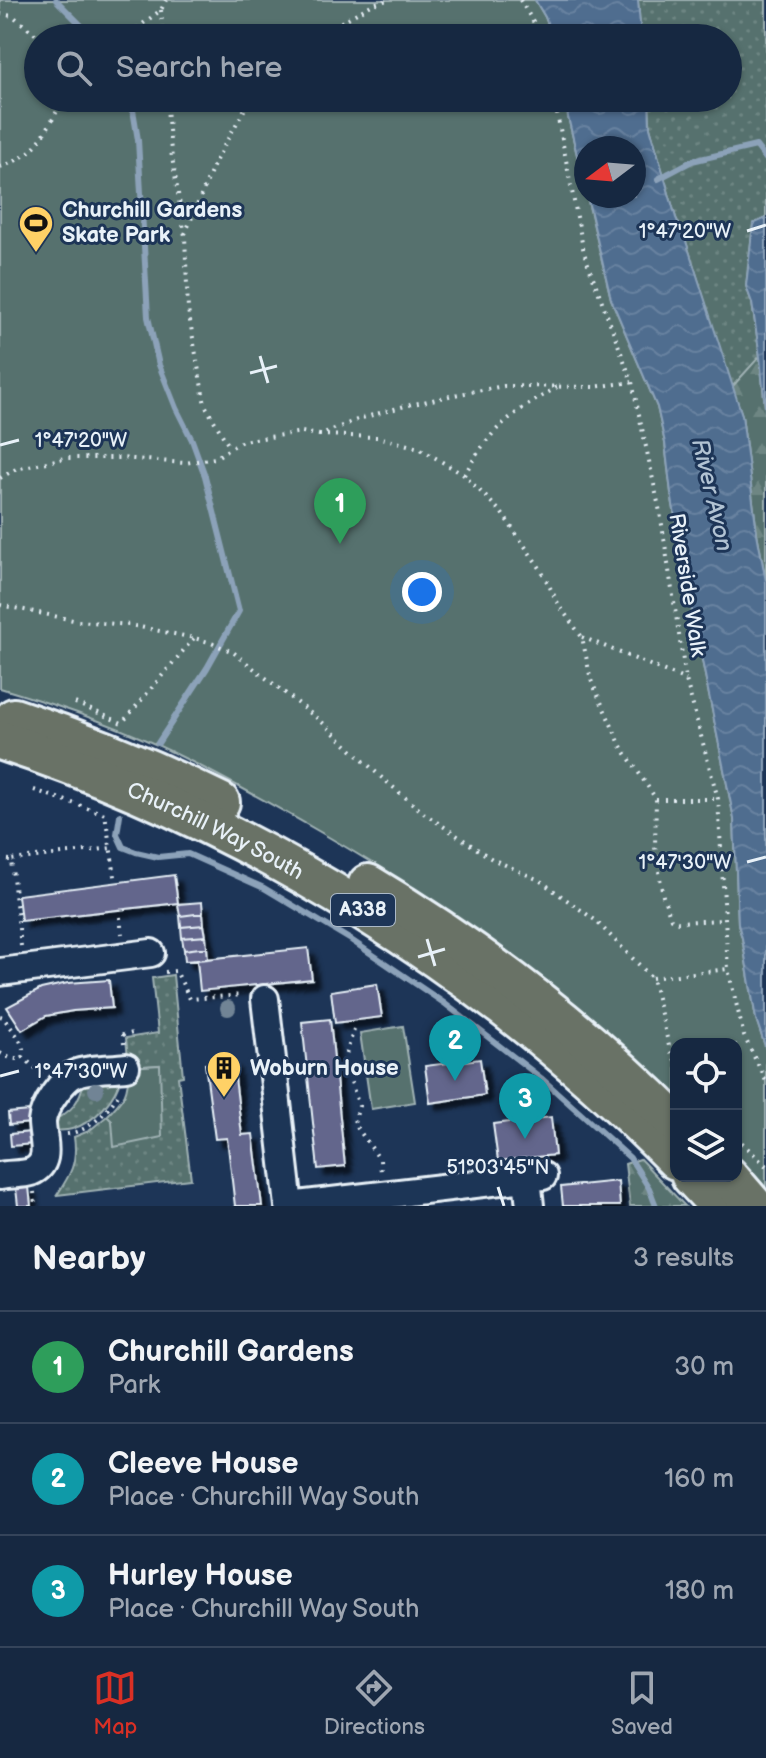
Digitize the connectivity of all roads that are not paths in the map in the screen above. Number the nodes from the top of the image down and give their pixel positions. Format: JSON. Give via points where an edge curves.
{"nodes":[{"id":1,"x":0,"y":714,"type":"edge"},
{"id":2,"x":0,"y":740,"type":"edge"},
{"id":3,"x":151,"y":953,"type":"road end"},
{"id":4,"x":12,"y":971,"type":"edge"},
{"id":5,"x":265,"y":999,"type":"road end"},
{"id":6,"x":126,"y":1067,"type":"road end"},
{"id":7,"x":670,"y":1117,"type":"edge"},
{"id":8,"x":670,"y":1154,"type":"edge"},
{"id":9,"x":0,"y":1176,"type":"edge"},
{"id":10,"x":697,"y":1182,"type":"edge"},
{"id":11,"x":733,"y":1182,"type":"edge"},
{"id":12,"x":289,"y":1206,"type":"edge"},
{"id":13,"x":530,"y":1206,"type":"edge"},
{"id":14,"x":719,"y":1206,"type":"edge"},
{"id":15,"x":754,"y":1206,"type":"edge"}],
"edges":[{"from":1,"to":7,"type":"highway","name":"Churchill Way South","number":"A338","via":[[161,774],[315,852],[486,961]]},
{"from":2,"to":8,"type":"highway","name":"Churchill Way South","number":"A338","via":[[180,812],[367,913],[538,1035]]},
{"from":3,"to":4,"type":"street"},
{"from":5,"to":12,"type":"street"},
{"from":6,"to":9,"type":"street","via":[[78,1072],[64,1081],[42,1119],[46,1152],[41,1164],[31,1172]]},
{"from":10,"to":14,"type":"highway"},
{"from":11,"to":15,"type":"highway"},
{"from":12,"to":13,"type":"street","via":[[535,1177]]}]}
